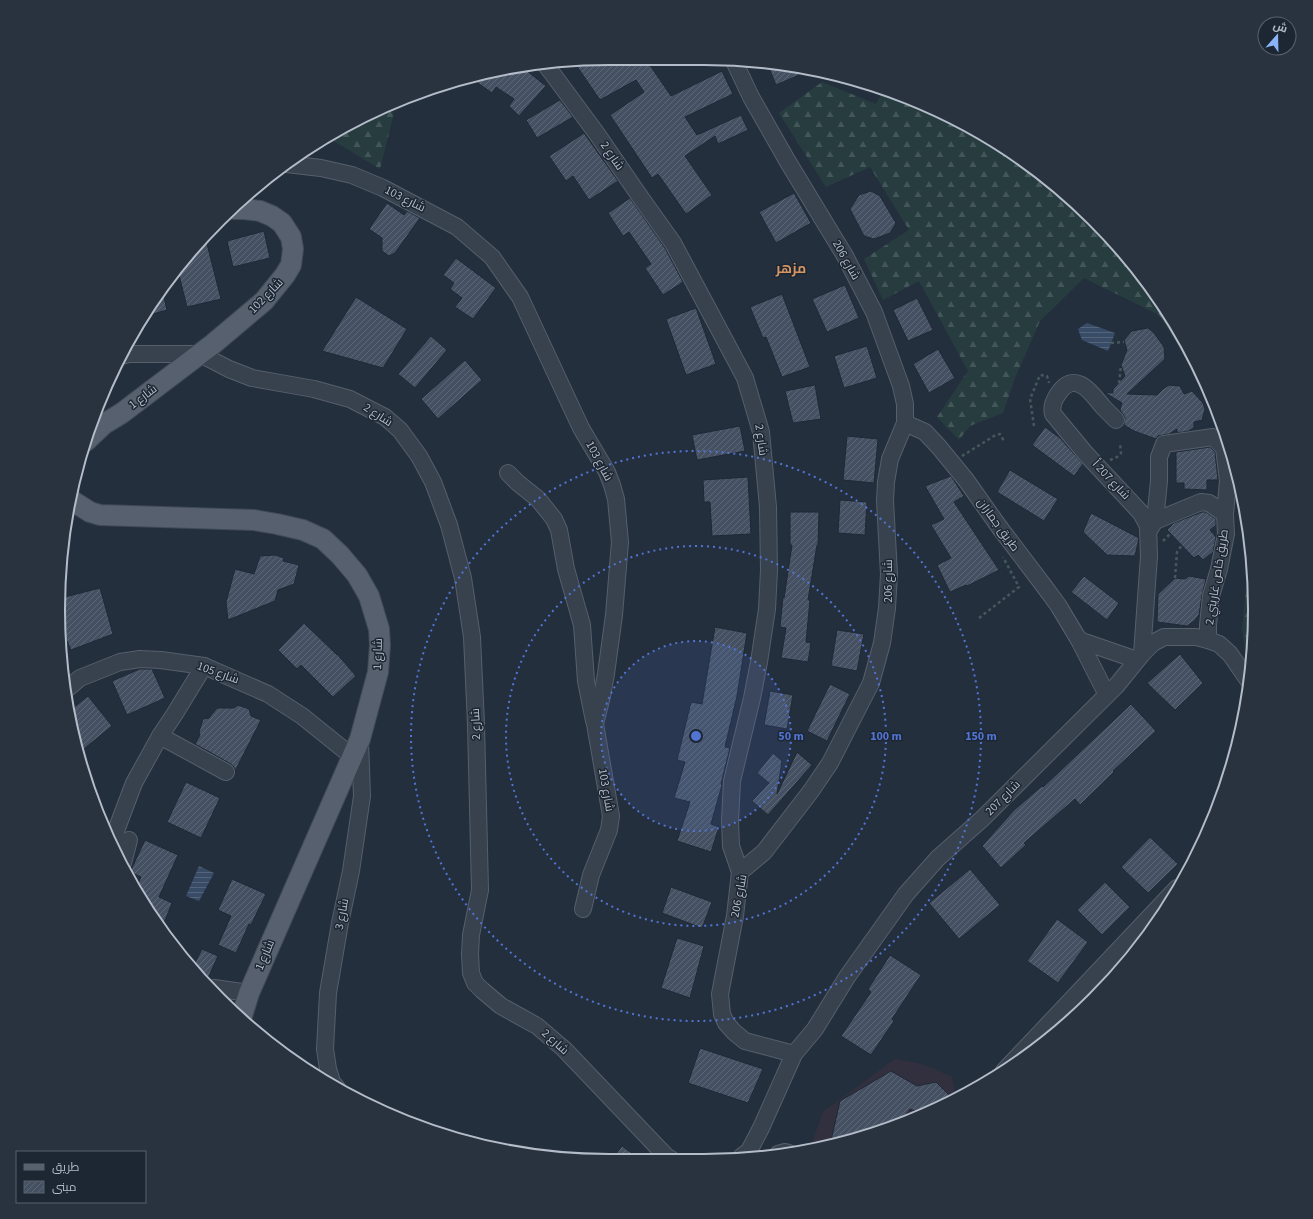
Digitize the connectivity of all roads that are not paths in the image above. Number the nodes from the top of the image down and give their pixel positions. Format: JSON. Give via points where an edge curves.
{"nodes":[{"id":1,"x":736,"y":66,"type":"edge"},
{"id":2,"x":549,"y":69,"type":"edge"},
{"id":3,"x":296,"y":165,"type":"edge"},
{"id":4,"x":241,"y":208,"type":"edge"},
{"id":5,"x":129,"y":354,"type":"edge"},
{"id":6,"x":200,"y":354,"type":"junction"},
{"id":7,"x":1116,"y":420,"type":"dead end"},
{"id":8,"x":905,"y":423,"type":"junction"},
{"id":9,"x":94,"y":433,"type":"edge"},
{"id":10,"x":1223,"y":447,"type":"edge"},
{"id":11,"x":1225,"y":454,"type":"edge"},
{"id":12,"x":508,"y":473,"type":"dead end"},
{"id":13,"x":75,"y":503,"type":"edge"},
{"id":14,"x":1225,"y":514,"type":"junction"},
{"id":15,"x":1152,"y":526,"type":"junction"},
{"id":16,"x":1079,"y":640,"type":"junction"},
{"id":17,"x":1208,"y":640,"type":"junction"},
{"id":18,"x":1139,"y":657,"type":"junction"},
{"id":19,"x":204,"y":666,"type":"junction"},
{"id":20,"x":1244,"y":674,"type":"edge"},
{"id":21,"x":71,"y":686,"type":"edge"},
{"id":22,"x":1107,"y":695,"type":"junction"},
{"id":23,"x":594,"y":724,"type":"junction"},
{"id":24,"x":160,"y":736,"type":"junction"},
{"id":25,"x":360,"y":739,"type":"junction"},
{"id":26,"x":352,"y":757,"type":"junction"},
{"id":27,"x":226,"y":772,"type":"dead end"},
{"id":28,"x":115,"y":837,"type":"edge"},
{"id":29,"x":129,"y":840,"type":"dead end"},
{"id":30,"x":125,"y":857,"type":"edge"},
{"id":31,"x":740,"y":872,"type":"junction"},
{"id":32,"x":1159,"y":907,"type":"edge"},
{"id":33,"x":582,"y":909,"type":"dead end"},
{"id":34,"x":218,"y":989,"type":"edge"},
{"id":35,"x":249,"y":993,"type":"junction"},
{"id":36,"x":243,"y":1013,"type":"edge"},
{"id":37,"x":1027,"y":1047,"type":"edge"},
{"id":38,"x":794,"y":1054,"type":"junction"},
{"id":39,"x":330,"y":1077,"type":"edge"},
{"id":40,"x":748,"y":1152,"type":"edge"},
{"id":41,"x":664,"y":1154,"type":"edge"}],
"edges":[{"from":1,"to":8,"type":"street","name":"شارع 206","via":[[751,97],[845,256],[874,312],[901,386],[905,404]]},
{"from":2,"to":31,"type":"street","name":"شارع 2","via":[[598,134],[673,243],[745,378],[761,432],[768,507],[769,570],[767,609],[759,662],[732,781],[731,846]]},
{"from":3,"to":23,"type":"street","name":"شارع 103","via":[[352,175],[383,188],[457,227],[492,257],[520,298],[581,428],[606,472],[616,499],[620,542],[614,615],[602,696]]},
{"from":4,"to":6,"type":"main road","name":"شارع 102","via":[[260,211],[282,223],[291,237],[291,265],[281,282],[264,301]]},
{"from":5,"to":6,"type":"street"},
{"from":6,"to":9,"type":"main road","name":"شارع 1"},
{"from":6,"to":41,"type":"street","name":"شارع 2","via":[[252,378],[314,389],[350,399],[385,417],[400,430],[419,456],[433,482],[449,525],[463,578],[472,637],[480,890],[471,936],[473,978],[475,983],[501,1006],[537,1026],[564,1049]]},
{"from":7,"to":15,"type":"street","name":"شارع 207 أ","via":[[1092,392],[1075,382],[1061,390],[1052,407],[1053,414]]},
{"from":8,"to":16,"type":"street","name":"طريق جماران","via":[[925,432],[952,463],[1058,605]]},
{"from":8,"to":31,"type":"street","name":"شارع 206","via":[[890,458],[886,482],[886,530],[890,574],[888,608],[871,683],[830,763],[815,786],[764,852]]},
{"from":10,"to":15,"type":"street","name":"طريق خاص غاريني 2","via":[[1213,437],[1164,444],[1159,457],[1159,481]]},
{"from":11,"to":14,"type":"street","name":"طريق خاص غاريني 2","via":[[1228,481]]},
{"from":12,"to":23,"type":"street","via":[[538,499],[554,519],[559,530],[566,569],[582,625],[586,681]]},
{"from":13,"to":25,"type":"main road","name":"شارع 1","via":[[100,515],[254,520],[303,530],[323,539],[357,575],[369,596],[379,630],[378,672]]},
{"from":14,"to":15,"type":"street","name":"طريق خاص غاريني 2","via":[[1209,503],[1201,502]]},
{"from":14,"to":17,"type":"street","name":"طريق خاص غاريني 2","via":[[1226,534],[1211,596]]},
{"from":15,"to":18,"type":"street","name":"شارع 207 أ"},
{"from":16,"to":18,"type":"street"},
{"from":16,"to":22,"type":"street","name":"طريق جماران"},
{"from":17,"to":18,"type":"street","name":"شارع 207","via":[[1196,637],[1164,637],[1152,644]]},
{"from":17,"to":20,"type":"street","name":"شارع 207","via":[[1230,654]]},
{"from":18,"to":22,"type":"street","name":"شارع 207"},
{"from":19,"to":21,"type":"street","name":"شارع 105","via":[[140,659],[120,662],[80,678]]},
{"from":19,"to":24,"type":"street"},
{"from":19,"to":26,"type":"street","name":"شارع 105","via":[[268,694],[302,716]]},
{"from":22,"to":38,"type":"street","name":"شارع 207","via":[[982,819],[938,858],[906,894],[847,977],[815,1029]]},
{"from":23,"to":33,"type":"street","name":"شارع 103","via":[[611,816],[609,830],[591,875]]},
{"from":24,"to":27,"type":"street"},
{"from":24,"to":28,"type":"street","via":[[134,782]]},
{"from":25,"to":26,"type":"main road","name":"شارع 1"},
{"from":25,"to":39,"type":"street","name":"شارع 3","via":[[362,796],[328,993],[325,1049]]},
{"from":26,"to":35,"type":"main road","name":"شارع 1"},
{"from":29,"to":30,"type":"street"},
{"from":31,"to":38,"type":"street","name":"شارع 206","via":[[735,916],[720,994],[722,1014],[726,1023],[745,1040]]},
{"from":32,"to":37,"type":"street"},
{"from":34,"to":35,"type":"street"},
{"from":35,"to":36,"type":"main road","name":"شارع 1"},
{"from":38,"to":40,"type":"street"}]}
